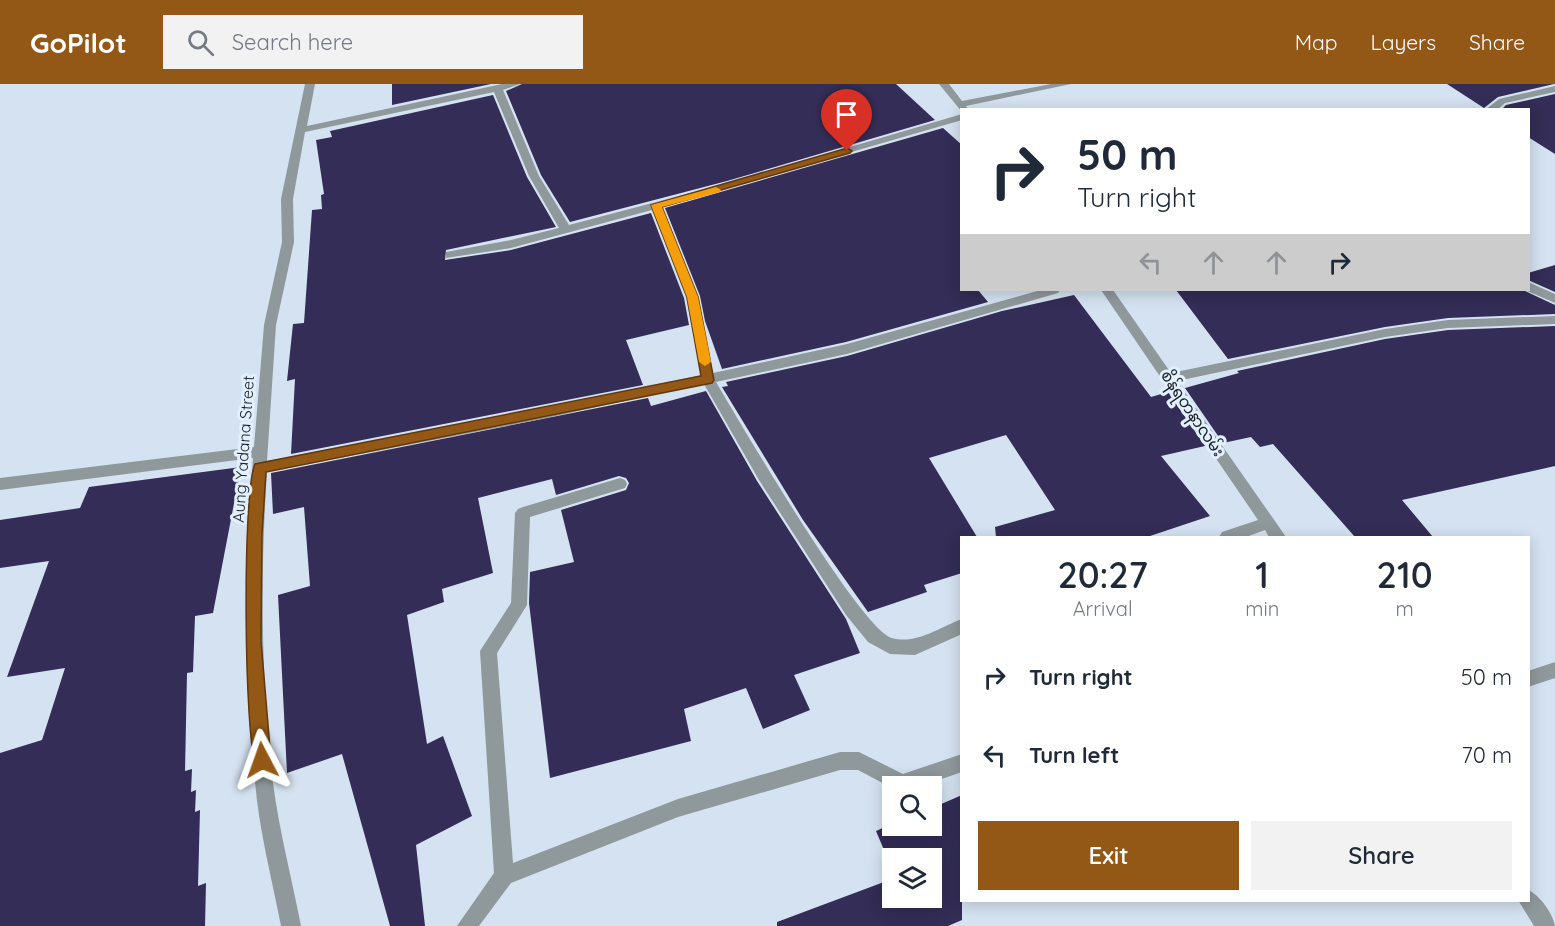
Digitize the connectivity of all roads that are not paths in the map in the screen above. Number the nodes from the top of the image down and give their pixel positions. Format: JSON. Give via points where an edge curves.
{"nodes":[{"id":1,"x":309,"y":84,"type":"edge"},
{"id":2,"x":515,"y":84,"type":"edge"},
{"id":3,"x":944,"y":84,"type":"edge"},
{"id":4,"x":1066,"y":84,"type":"edge"},
{"id":5,"x":497,"y":88,"type":"junction"},
{"id":6,"x":1555,"y":89,"type":"edge"},
{"id":7,"x":962,"y":107,"type":"edge"},
{"id":8,"x":1493,"y":108,"type":"edge"},
{"id":9,"x":960,"y":118,"type":"edge"},
{"id":10,"x":302,"y":130,"type":"junction"},
{"id":11,"x":656,"y":205,"type":"junction"},
{"id":12,"x":565,"y":228,"type":"junction"},
{"id":13,"x":450,"y":255,"type":"dead end"},
{"id":14,"x":1530,"y":287,"type":"edge"},
{"id":15,"x":1050,"y":291,"type":"edge"},
{"id":16,"x":1108,"y":291,"type":"edge"},
{"id":17,"x":1555,"y":299,"type":"edge"},
{"id":18,"x":1555,"y":320,"type":"edge"},
{"id":19,"x":1170,"y":378,"type":"junction"},
{"id":20,"x":708,"y":380,"type":"junction"},
{"id":21,"x":261,"y":452,"type":"junction"},
{"id":22,"x":260,"y":468,"type":"junction"},
{"id":23,"x":620,"y":483,"type":"dead end"},
{"id":24,"x":0,"y":484,"type":"edge"},
{"id":25,"x":1268,"y":523,"type":"junction"},
{"id":26,"x":1230,"y":536,"type":"edge"},
{"id":27,"x":1277,"y":536,"type":"edge"},
{"id":28,"x":960,"y":627,"type":"edge"},
{"id":29,"x":1555,"y":670,"type":"edge"},
{"id":30,"x":1530,"y":678,"type":"edge"},
{"id":31,"x":960,"y":764,"type":"edge"},
{"id":32,"x":504,"y":876,"type":"junction"},
{"id":33,"x":1529,"y":902,"type":"edge"},
{"id":34,"x":291,"y":926,"type":"edge"},
{"id":35,"x":467,"y":926,"type":"edge"},
{"id":36,"x":1546,"y":926,"type":"edge"}],
"edges":[{"from":1,"to":10,"type":"street","name":"Aung Yadana Street"},
{"from":2,"to":5,"type":"street"},
{"from":3,"to":7,"type":"street"},
{"from":4,"to":7,"type":"street"},
{"from":5,"to":10,"type":"street"},
{"from":5,"to":12,"type":"street","via":[[534,176]]},
{"from":6,"to":8,"type":"street","via":[[1502,101]]},
{"from":9,"to":11,"type":"street"},
{"from":10,"to":21,"type":"street","name":"Aung Yadana Street","via":[[288,199],[288,242],[270,325]]},
{"from":11,"to":12,"type":"street"},
{"from":11,"to":20,"type":"street","via":[[692,297]]},
{"from":12,"to":13,"type":"street","via":[[511,244]]},
{"from":14,"to":17,"type":"street"},
{"from":15,"to":20,"type":"street","via":[[847,349]]},
{"from":16,"to":19,"type":"street","name":"စိန်ရတနာလမ်း"},
{"from":18,"to":19,"type":"street","via":[[1448,324],[1385,333]]},
{"from":19,"to":25,"type":"street","name":"စိန်ရတနာလမ်း"},
{"from":20,"to":22,"type":"street"},
{"from":20,"to":28,"type":"street","via":[[764,476],[874,637],[890,646],[915,647]]},
{"from":21,"to":22,"type":"street","name":"Aung Yadana Street"},
{"from":21,"to":24,"type":"street"},
{"from":22,"to":34,"type":"street","name":"Aung Yadana Street","via":[[254,641],[264,784]]},
{"from":23,"to":32,"type":"street","via":[[523,513],[519,605],[488,651]]},
{"from":25,"to":26,"type":"street"},
{"from":25,"to":27,"type":"street","name":"စိန်ရတနာလမ်း"},
{"from":29,"to":30,"type":"street"},
{"from":31,"to":32,"type":"street","via":[[902,783],[859,761],[840,761],[678,808]]},
{"from":32,"to":35,"type":"street"},
{"from":33,"to":36,"type":"street"}]}
